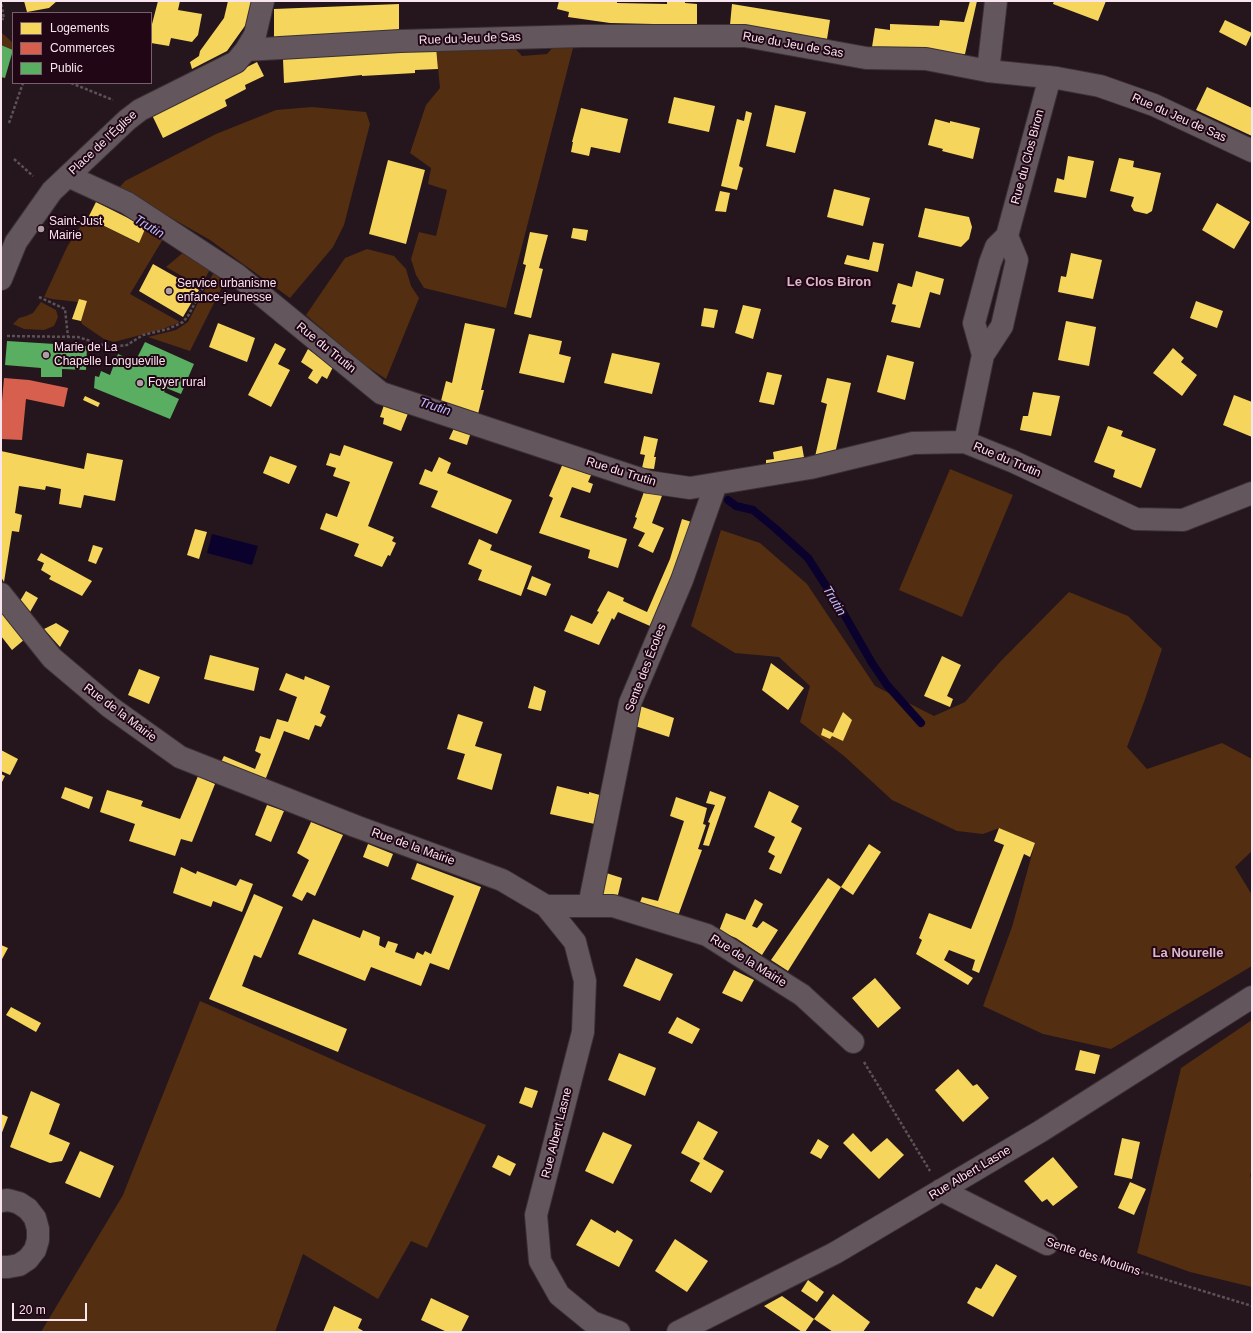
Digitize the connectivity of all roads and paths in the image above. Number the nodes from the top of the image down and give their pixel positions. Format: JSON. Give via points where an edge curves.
{"nodes":[{"id":1,"x":1,"y":1,"type":"edge"},
{"id":2,"x":263,"y":1,"type":"edge"},
{"id":3,"x":996,"y":1,"type":"edge"},
{"id":4,"x":2,"y":19,"type":"edge"},
{"id":5,"x":246,"y":50,"type":"junction"},
{"id":6,"x":988,"y":71,"type":"junction"},
{"id":7,"x":1050,"y":77,"type":"junction"},
{"id":8,"x":23,"y":84,"type":"edge"},
{"id":9,"x":74,"y":84,"type":"edge"},
{"id":10,"x":140,"y":110,"type":"junction"},
{"id":11,"x":9,"y":123,"type":"dead end"},
{"id":12,"x":1252,"y":151,"type":"edge"},
{"id":13,"x":14,"y":159,"type":"dead end"},
{"id":14,"x":68,"y":176,"type":"junction"},
{"id":15,"x":36,"y":178,"type":"dead end"},
{"id":16,"x":216,"y":262,"type":"junction"},
{"id":17,"x":1,"y":279,"type":"edge"},
{"id":18,"x":39,"y":297,"type":"dead end"},
{"id":19,"x":7,"y":336,"type":"dead end"},
{"id":20,"x":68,"y":337,"type":"junction"},
{"id":21,"x":965,"y":442,"type":"junction"},
{"id":22,"x":716,"y":484,"type":"junction"},
{"id":23,"x":1252,"y":493,"type":"edge"},
{"id":24,"x":1,"y":594,"type":"edge"},
{"id":25,"x":546,"y":906,"type":"junction"},
{"id":26,"x":589,"y":906,"type":"junction"},
{"id":27,"x":1252,"y":997,"type":"edge"},
{"id":28,"x":853,"y":1042,"type":"joint"},
{"id":29,"x":941,"y":1190,"type":"junction"},
{"id":30,"x":1,"y":1200,"type":"edge"},
{"id":31,"x":1047,"y":1244,"type":"joint"},
{"id":32,"x":1,"y":1267,"type":"edge"},
{"id":33,"x":1252,"y":1306,"type":"edge"},
{"id":34,"x":615,"y":1331,"type":"edge"},
{"id":35,"x":678,"y":1332,"type":"edge"}],
"edges":[{"from":1,"to":4,"type":"path"},
{"from":2,"to":5,"type":"street","name":"Place de l'Église","via":[[255,35]]},
{"from":3,"to":6,"type":"street"},
{"from":5,"to":6,"type":"street","name":"Rue du Jeu de Sas","via":[[400,41],[582,36],[745,36],[866,58],[926,59]]},
{"from":5,"to":10,"type":"street","name":"Place de l'Église","via":[[236,62]]},
{"from":6,"to":7,"type":"street","name":"Rue du Jeu de Sas"},
{"from":7,"to":12,"type":"street","name":"Rue du Jeu de Sas","via":[[1100,86],[1154,105]]},
{"from":7,"to":21,"type":"street","name":"Rue du Clos Biron","via":[[1007,236],[996,247],[974,323],[984,355]]},
{"from":8,"to":11,"type":"path"},
{"from":9,"to":10,"type":"path"},
{"from":10,"to":14,"type":"street","name":"Place de l'Église"},
{"from":13,"to":15,"type":"path"},
{"from":14,"to":16,"type":"street","name":"Rue du Trutin","via":[[127,203]]},
{"from":14,"to":17,"type":"street","name":"Place de l'Église","via":[[52,191],[16,242]]},
{"from":16,"to":20,"type":"path","via":[[184,322],[143,335],[127,345],[109,347],[78,337]]},
{"from":16,"to":22,"type":"street","name":"Rue du Trutin","via":[[237,275],[381,393],[650,482],[690,488]]},
{"from":18,"to":20,"type":"path","via":[[65,308]]},
{"from":19,"to":20,"type":"path"},
{"from":21,"to":22,"type":"street","name":"Rue du Trutin","via":[[913,443],[810,468]]},
{"from":21,"to":23,"type":"street","name":"Rue du Trutin","via":[[1136,519],[1183,520]]},
{"from":22,"to":26,"type":"street","name":"Sente des Écoles","via":[[682,580],[630,704]]},
{"from":24,"to":25,"type":"street","name":"Rue de la Mairie","via":[[52,658],[110,707],[180,757],[355,826],[502,880]]},
{"from":25,"to":26,"type":"street","name":"Rue de la Mairie"},
{"from":25,"to":34,"type":"street","name":"Rue Albert Lasne","via":[[575,942],[585,981],[583,1032],[536,1215],[540,1261],[559,1295],[592,1322]]},
{"from":26,"to":28,"type":"street","name":"Rue de la Mairie","via":[[614,906],[706,935],[802,995]]},
{"from":27,"to":29,"type":"street","name":"Rue Albert Lasne","via":[[1041,1131]]},
{"from":28,"to":29,"type":"path"},
{"from":29,"to":31,"type":"street","name":"Sente des Moulins"},
{"from":29,"to":35,"type":"street","name":"Rue Albert Lasne","via":[[835,1254]]},
{"from":30,"to":32,"type":"street","via":[[19,1203],[28,1209],[35,1218],[38,1229],[35,1250],[28,1259],[19,1265]]},
{"from":31,"to":33,"type":"path","name":"Sente des Moulins"}]}
